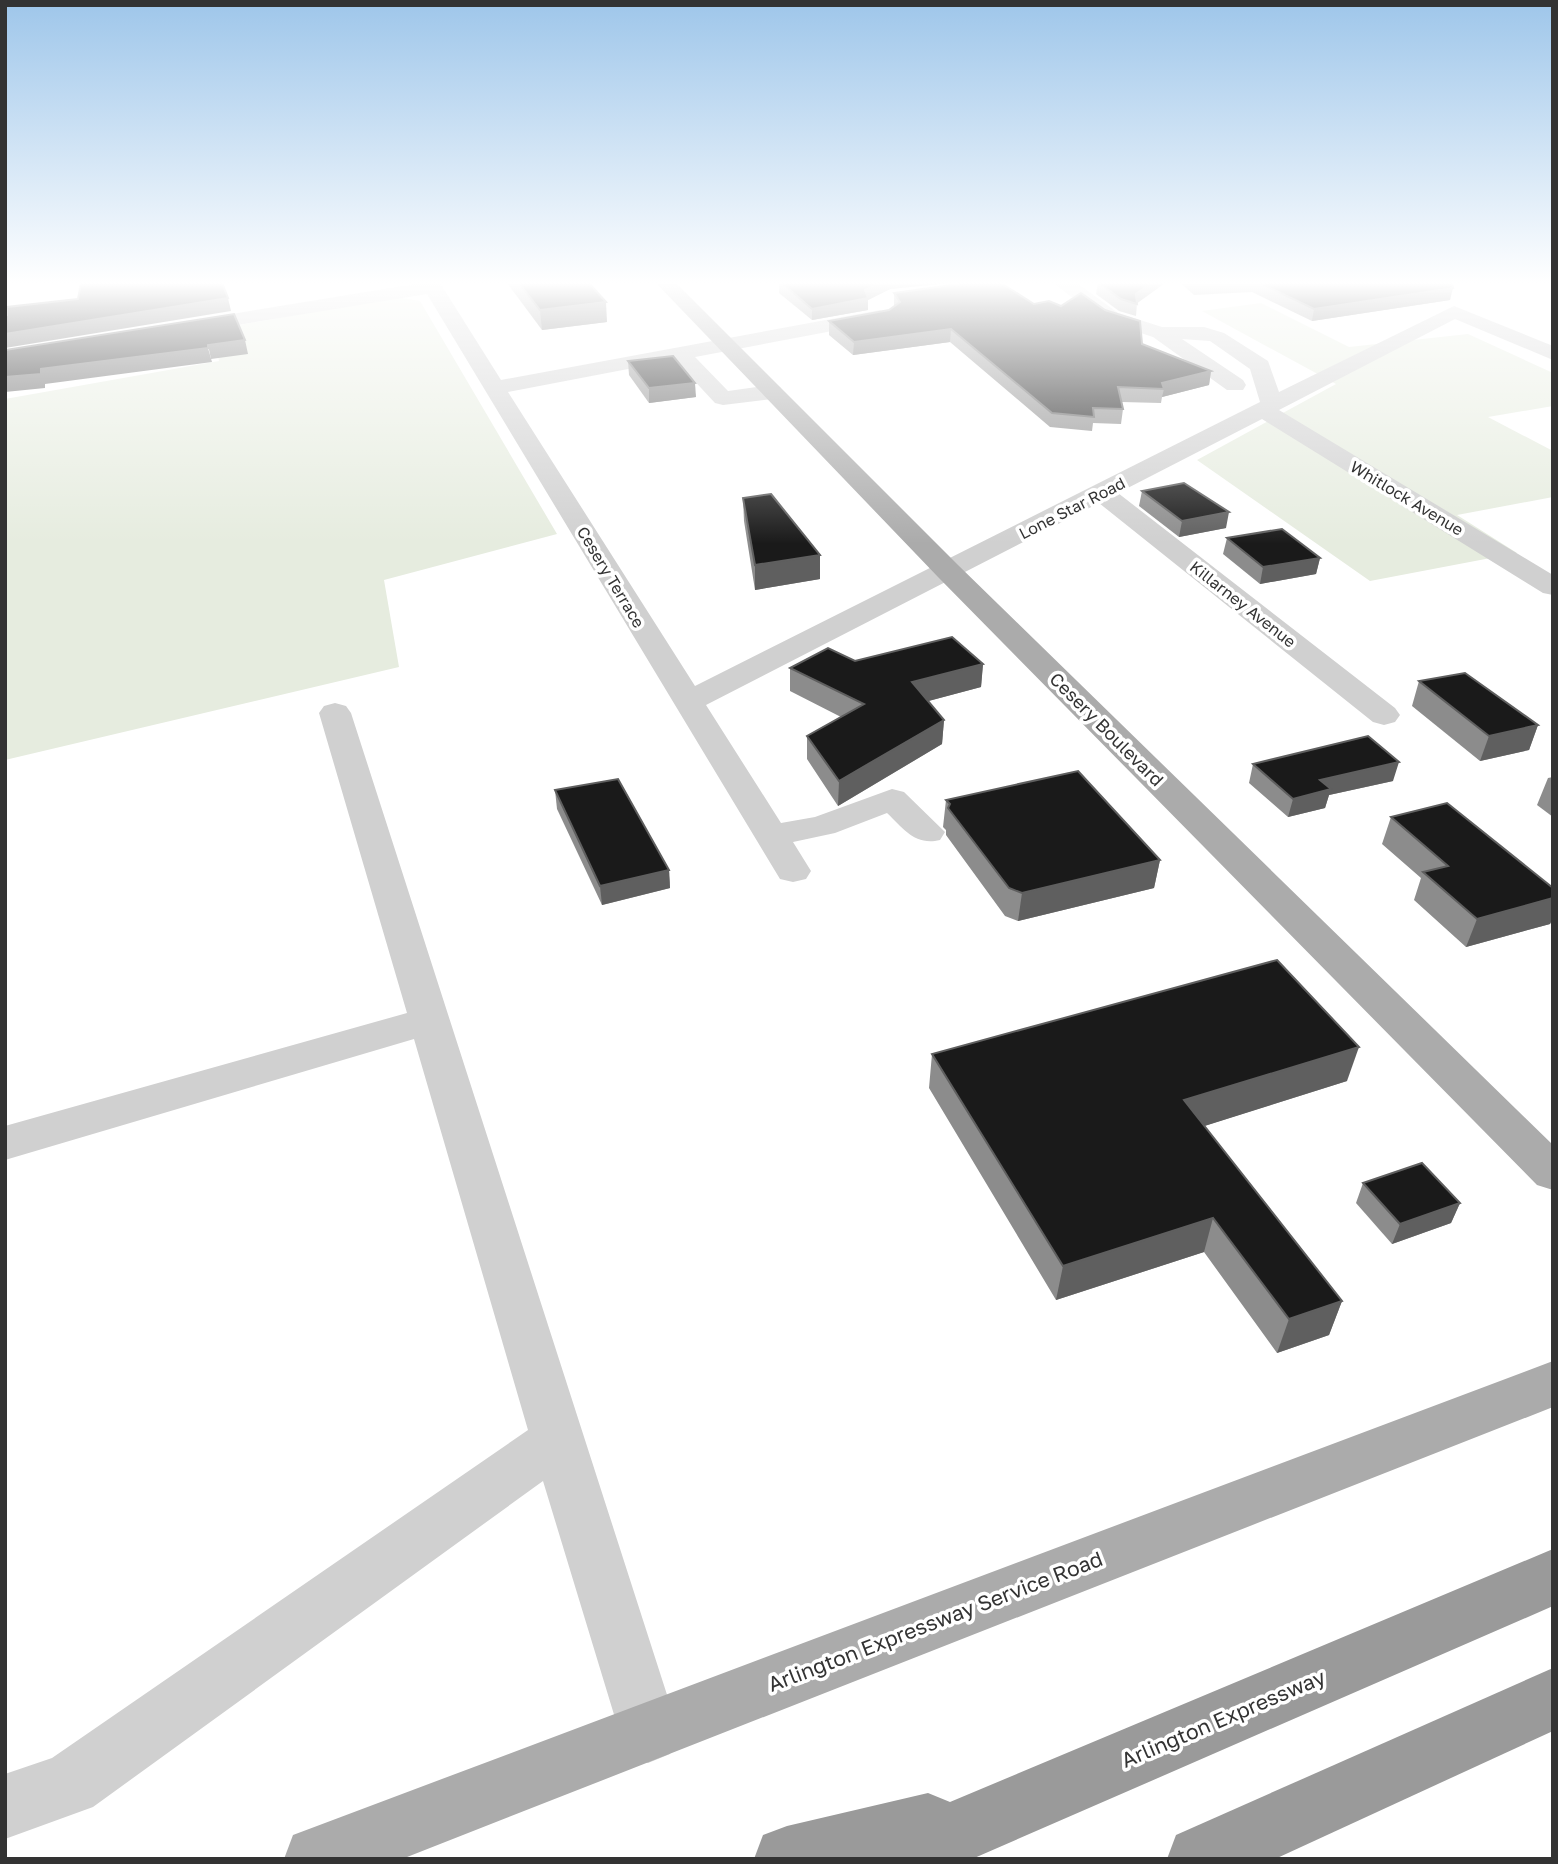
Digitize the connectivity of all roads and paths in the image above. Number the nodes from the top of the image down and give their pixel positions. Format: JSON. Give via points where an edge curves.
{"nodes":[{"id":1,"x":486,"y":370,"type":"edge"},
{"id":2,"x":628,"y":370,"type":"edge"},
{"id":3,"x":697,"y":370,"type":"edge"},
{"id":4,"x":750,"y":370,"type":"edge"},
{"id":5,"x":1186,"y":370,"type":"edge"},
{"id":6,"x":1260,"y":370,"type":"edge"},
{"id":7,"x":1330,"y":370,"type":"edge"},
{"id":8,"x":497,"y":387,"type":"junction"},
{"id":9,"x":772,"y":392,"type":"junction"},
{"id":10,"x":1264,"y":401,"type":"junction"},
{"id":11,"x":1165,"y":432,"type":"dead end"},
{"id":12,"x":1198,"y":443,"type":"junction"},
{"id":13,"x":1102,"y":493,"type":"junction"},
{"id":14,"x":948,"y":571,"type":"junction"},
{"id":15,"x":1553,"y":587,"type":"edge"},
{"id":16,"x":688,"y":702,"type":"junction"},
{"id":17,"x":335,"y":713,"type":"dead end"},
{"id":18,"x":1384,"y":715,"type":"dead end"},
{"id":19,"x":927,"y":832,"type":"dead end"},
{"id":20,"x":771,"y":835,"type":"junction"},
{"id":21,"x":793,"y":871,"type":"dead end"},
{"id":22,"x":429,"y":1020,"type":"junction"},
{"id":23,"x":5,"y":1143,"type":"edge"},
{"id":24,"x":1553,"y":1173,"type":"edge"},
{"id":25,"x":1553,"y":1384,"type":"edge"},
{"id":26,"x":558,"y":1440,"type":"junction"},
{"id":27,"x":1553,"y":1577,"type":"edge"},
{"id":28,"x":1553,"y":1699,"type":"edge"},
{"id":29,"x":648,"y":1732,"type":"junction"},
{"id":30,"x":5,"y":1807,"type":"edge"},
{"id":31,"x":1016,"y":1807,"type":"junction"},
{"id":32,"x":1206,"y":1857,"type":"edge"},
{"id":33,"x":317,"y":1859,"type":"edge"},
{"id":34,"x":786,"y":1859,"type":"edge"},
{"id":35,"x":894,"y":1859,"type":"edge"}],
"edges":[{"from":1,"to":8,"type":"street","name":"Cesery Terrace"},
{"from":2,"to":8,"type":"street"},
{"from":3,"to":9,"type":"street","via":[[723,398]]},
{"from":4,"to":9,"type":"main road","name":"Cesery Boulevard"},
{"from":5,"to":10,"type":"street","name":"Whitlock Avenue","via":[[1235,385]]},
{"from":6,"to":10,"type":"street"},
{"from":7,"to":10,"type":"street","name":"Lone Star Road"},
{"from":8,"to":16,"type":"street","name":"Cesery Terrace"},
{"from":9,"to":14,"type":"main road","name":"Cesery Boulevard"},
{"from":10,"to":12,"type":"street","name":"Lone Star Road"},
{"from":10,"to":15,"type":"street","name":"Whitlock Avenue"},
{"from":11,"to":12,"type":"street"},
{"from":12,"to":13,"type":"street","name":"Lone Star Road"},
{"from":13,"to":14,"type":"street","name":"Lone Star Road"},
{"from":13,"to":18,"type":"street","name":"Killarney Avenue"},
{"from":14,"to":16,"type":"street","name":"Lone Star Road"},
{"from":14,"to":24,"type":"main road","name":"Cesery Boulevard"},
{"from":16,"to":20,"type":"street","name":"Cesery Terrace"},
{"from":17,"to":22,"type":"street"},
{"from":19,"to":20,"type":"street","via":[[892,799],[823,826]]},
{"from":20,"to":21,"type":"street","name":"Cesery Terrace"},
{"from":22,"to":23,"type":"street"},
{"from":22,"to":26,"type":"street"},
{"from":25,"to":29,"type":"main road","name":"Arlington Expressway Service Road"},
{"from":26,"to":29,"type":"street"},
{"from":26,"to":30,"type":"street","via":[[70,1784]]},
{"from":27,"to":31,"type":"highway","name":"Arlington Expressway"},
{"from":28,"to":32,"type":"highway"},
{"from":29,"to":33,"type":"main road","name":"Arlington Expressway Service Road"},
{"from":31,"to":34,"type":"highway"},
{"from":31,"to":35,"type":"highway","name":"Arlington Expressway"}]}
